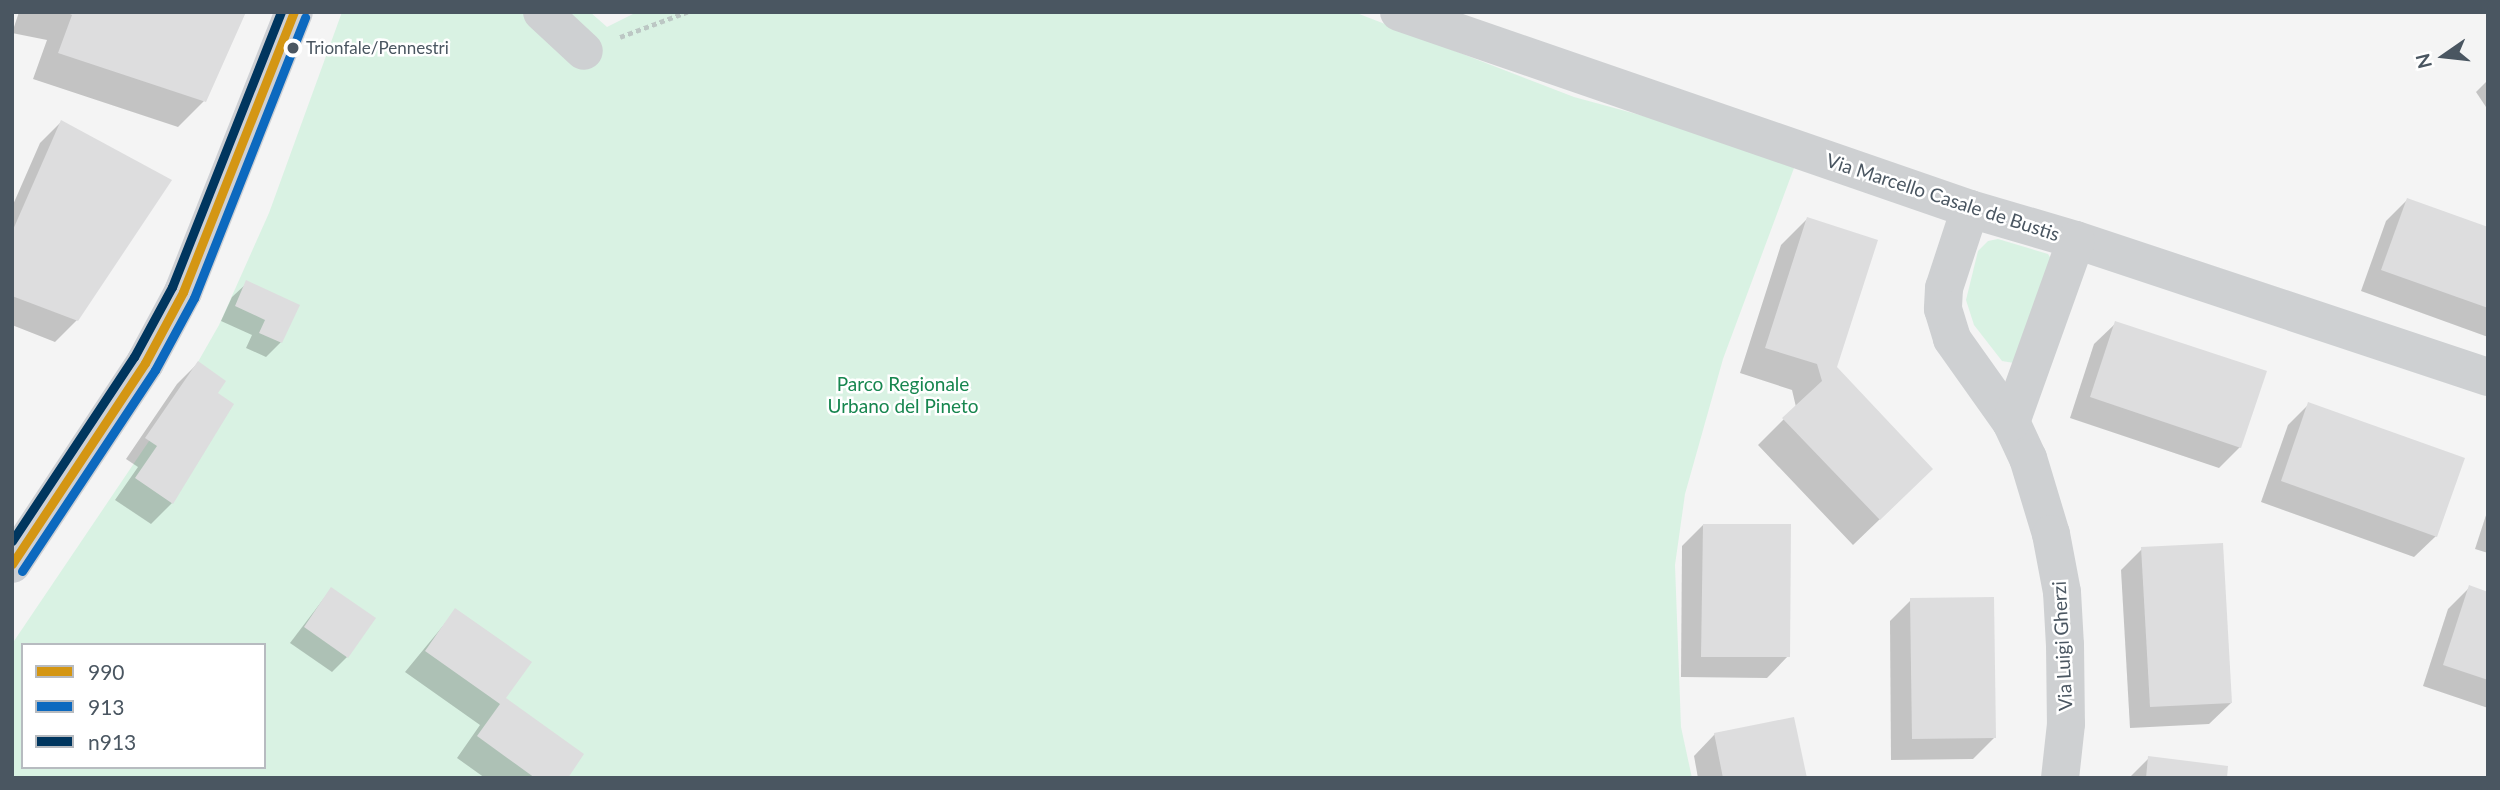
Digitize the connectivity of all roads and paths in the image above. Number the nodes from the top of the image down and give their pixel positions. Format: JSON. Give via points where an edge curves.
{"nodes":[{"id":1,"x":294,"y":12,"type":"edge"},
{"id":2,"x":542,"y":12,"type":"edge"},
{"id":3,"x":687,"y":12,"type":"edge"},
{"id":4,"x":1399,"y":12,"type":"edge"},
{"id":5,"x":583,"y":51,"type":"joint"},
{"id":6,"x":1970,"y":209,"type":"junction"},
{"id":7,"x":2076,"y":240,"type":"junction"},
{"id":8,"x":2488,"y":377,"type":"edge"},
{"id":9,"x":2011,"y":422,"type":"junction"},
{"id":10,"x":12,"y":564,"type":"edge"},
{"id":11,"x":2060,"y":778,"type":"edge"}],
"edges":[{"from":1,"to":10,"type":"main road","via":[[183,292],[145,363]]},
{"from":2,"to":5,"type":"street"},
{"from":3,"to":5,"type":"path"},
{"from":4,"to":6,"type":"street","name":"Via Marcello Casale de Bustis"},
{"from":6,"to":7,"type":"street","name":"Via Marcello Casale de Bustis"},
{"from":6,"to":9,"type":"street","name":"Via Luigi Gherzi","via":[[1944,288],[1944,317],[1952,339]]},
{"from":7,"to":8,"type":"street","name":"Via Marcello Casale de Bustis"},
{"from":7,"to":9,"type":"street"},
{"from":9,"to":11,"type":"street","name":"Via Luigi Gherzi","via":[[2042,501],[2062,592],[2066,724]]}]}
